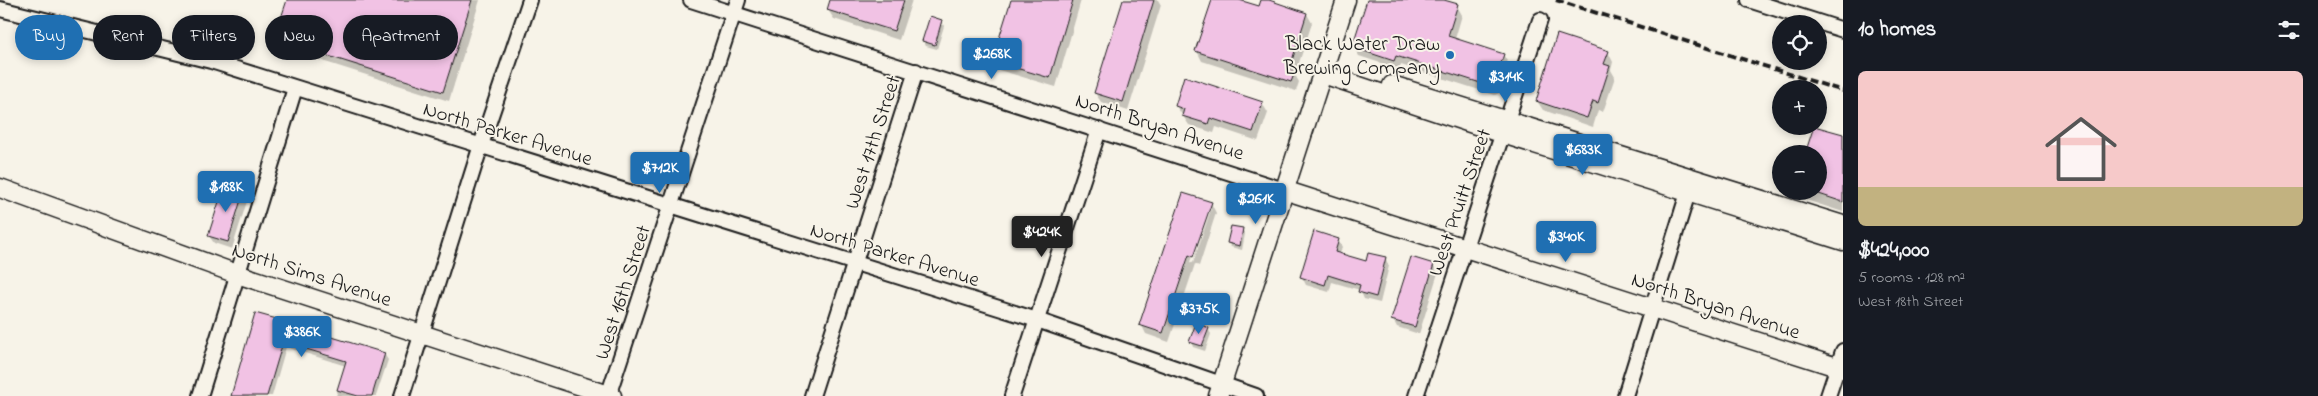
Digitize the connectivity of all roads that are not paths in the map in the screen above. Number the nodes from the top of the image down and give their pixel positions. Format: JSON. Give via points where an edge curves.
{"nodes":[{"id":1,"x":530,"y":0,"type":"edge"},
{"id":2,"x":691,"y":0,"type":"edge"},
{"id":3,"x":738,"y":0,"type":"edge"},
{"id":4,"x":1346,"y":0,"type":"edge"},
{"id":5,"x":1751,"y":0,"type":"edge"},
{"id":6,"x":0,"y":9,"type":"edge"},
{"id":7,"x":733,"y":14,"type":"junction"},
{"id":8,"x":1540,"y":20,"type":"dead end"},
{"id":9,"x":1843,"y":30,"type":"edge"},
{"id":10,"x":1324,"y":69,"type":"junction"},
{"id":11,"x":916,"y":71,"type":"junction"},
{"id":12,"x":295,"y":88,"type":"junction"},
{"id":13,"x":1505,"y":127,"type":"junction"},
{"id":14,"x":1099,"y":130,"type":"junction"},
{"id":15,"x":481,"y":145,"type":"junction"},
{"id":16,"x":1690,"y":186,"type":"junction"},
{"id":17,"x":0,"y":188,"type":"edge"},
{"id":18,"x":1284,"y":190,"type":"junction"},
{"id":19,"x":671,"y":204,"type":"junction"},
{"id":20,"x":1843,"y":225,"type":"edge"},
{"id":21,"x":1843,"y":241,"type":"edge"},
{"id":22,"x":1464,"y":247,"type":"junction"},
{"id":23,"x":854,"y":263,"type":"junction"},
{"id":24,"x":236,"y":274,"type":"junction"},
{"id":25,"x":1652,"y":308,"type":"junction"},
{"id":26,"x":1037,"y":320,"type":"junction"},
{"id":27,"x":423,"y":333,"type":"junction"},
{"id":28,"x":1841,"y":362,"type":"edge"},
{"id":29,"x":1220,"y":391,"type":"edge"},
{"id":30,"x":200,"y":396,"type":"edge"},
{"id":31,"x":402,"y":396,"type":"edge"},
{"id":32,"x":610,"y":396,"type":"edge"},
{"id":33,"x":812,"y":396,"type":"edge"},
{"id":34,"x":1012,"y":396,"type":"edge"},
{"id":35,"x":1256,"y":396,"type":"edge"},
{"id":36,"x":1416,"y":396,"type":"edge"},
{"id":37,"x":1625,"y":396,"type":"edge"},
{"id":38,"x":1828,"y":396,"type":"edge"}],
"edges":[{"from":1,"to":15,"type":"street"},
{"from":2,"to":7,"type":"street","name":"North Bryan Avenue"},
{"from":3,"to":7,"type":"street","name":"West 16th Street"},
{"from":4,"to":10,"type":"street"},
{"from":5,"to":9,"type":"street"},
{"from":6,"to":12,"type":"street","name":"North Parker Avenue","via":[[211,61]]},
{"from":7,"to":11,"type":"street","name":"North Bryan Avenue"},
{"from":7,"to":19,"type":"street","name":"West 16th Street"},
{"from":8,"to":13,"type":"street","name":"West Pruitt Street"},
{"from":10,"to":13,"type":"street"},
{"from":10,"to":18,"type":"street"},
{"from":11,"to":14,"type":"street","name":"North Bryan Avenue"},
{"from":11,"to":23,"type":"street","name":"West 17th Street"},
{"from":12,"to":15,"type":"street","name":"North Parker Avenue"},
{"from":12,"to":24,"type":"street"},
{"from":13,"to":16,"type":"street"},
{"from":13,"to":22,"type":"street","name":"West Pruitt Street"},
{"from":14,"to":18,"type":"street","name":"North Bryan Avenue"},
{"from":14,"to":26,"type":"street"},
{"from":15,"to":19,"type":"street","name":"North Parker Avenue"},
{"from":15,"to":27,"type":"street"},
{"from":16,"to":20,"type":"street"},
{"from":16,"to":21,"type":"street"},
{"from":16,"to":25,"type":"street"},
{"from":17,"to":24,"type":"street","name":"North Sims Avenue"},
{"from":18,"to":22,"type":"street","name":"North Bryan Avenue"},
{"from":18,"to":29,"type":"street"},
{"from":19,"to":23,"type":"street","name":"North Parker Avenue"},
{"from":19,"to":32,"type":"street","name":"West 16th Street"},
{"from":22,"to":25,"type":"street","name":"North Bryan Avenue"},
{"from":22,"to":36,"type":"street","name":"West Pruitt Street"},
{"from":23,"to":26,"type":"street","name":"North Parker Avenue"},
{"from":23,"to":33,"type":"street","name":"West 17th Street"},
{"from":24,"to":27,"type":"street","name":"North Sims Avenue"},
{"from":24,"to":30,"type":"street"},
{"from":25,"to":28,"type":"street","name":"North Bryan Avenue"},
{"from":25,"to":37,"type":"street"},
{"from":26,"to":29,"type":"street","name":"North Parker Avenue"},
{"from":26,"to":34,"type":"street"},
{"from":27,"to":31,"type":"street"},
{"from":27,"to":32,"type":"street","name":"North Sims Avenue"},
{"from":28,"to":38,"type":"street"},
{"from":29,"to":35,"type":"street","name":"North Parker Avenue"}]}
